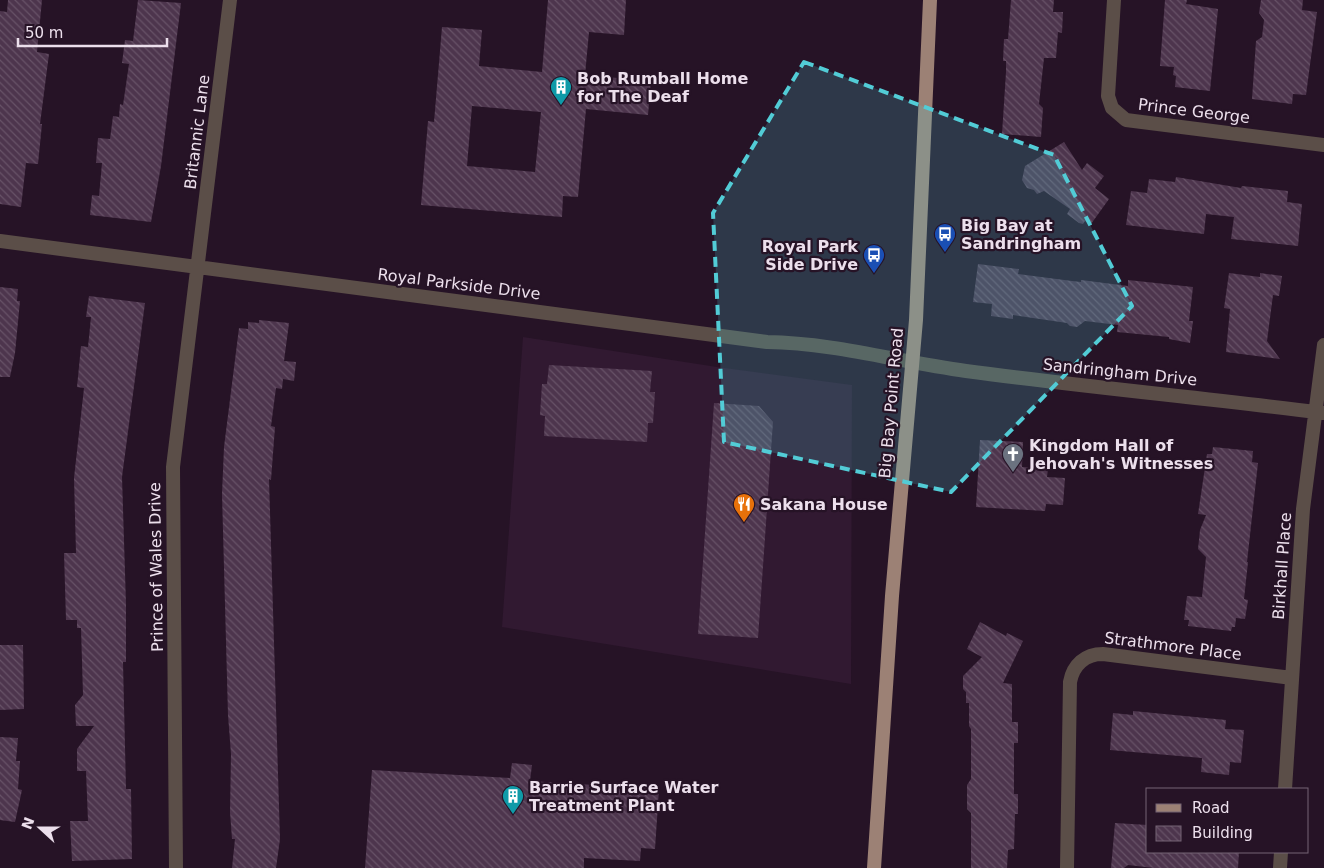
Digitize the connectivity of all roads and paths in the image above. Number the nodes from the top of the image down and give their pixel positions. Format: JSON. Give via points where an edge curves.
{"nodes":[{"id":1,"x":230,"y":0,"type":"edge"},
{"id":2,"x":930,"y":0,"type":"edge"},
{"id":3,"x":1114,"y":0,"type":"edge"},
{"id":4,"x":1324,"y":145,"type":"edge"},
{"id":5,"x":0,"y":241,"type":"edge"},
{"id":6,"x":198,"y":268,"type":"junction"},
{"id":7,"x":1324,"y":345,"type":"edge"},
{"id":8,"x":913,"y":361,"type":"junction"},
{"id":9,"x":1320,"y":413,"type":"edge"},
{"id":10,"x":1292,"y":678,"type":"junction"},
{"id":11,"x":1285,"y":788,"type":"edge"},
{"id":12,"x":1281,"y":853,"type":"edge"},
{"id":13,"x":176,"y":868,"type":"edge"},
{"id":14,"x":874,"y":868,"type":"edge"},
{"id":15,"x":1067,"y":868,"type":"edge"},
{"id":16,"x":1280,"y":868,"type":"edge"}],
"edges":[{"from":1,"to":6,"type":"street","name":"Britannic Lane"},
{"from":2,"to":8,"type":"main road","name":"Big Bay Point Road"},
{"from":3,"to":4,"type":"street","name":"Prince George","via":[[1108,96],[1120,117]]},
{"from":5,"to":6,"type":"street","name":"Royal Parkside Drive"},
{"from":6,"to":8,"type":"street","name":"Royal Parkside Drive","via":[[768,342],[851,349]]},
{"from":6,"to":13,"type":"street","name":"Prince of Wales Drive","via":[[173,467]]},
{"from":7,"to":9,"type":"street","name":"Birkhall Place"},
{"from":8,"to":9,"type":"street","name":"Sandringham Drive","via":[[1080,386]]},
{"from":8,"to":14,"type":"main road","name":"Big Bay Point Road","via":[[892,596]]},
{"from":9,"to":10,"type":"street","name":"Birkhall Place","via":[[1303,509]]},
{"from":10,"to":11,"type":"street","name":"Birkhall Place"},
{"from":10,"to":15,"type":"street","name":"Strathmore Place","via":[[1102,654],[1081,660],[1074,668],[1070,682]]},
{"from":12,"to":16,"type":"street"}]}
